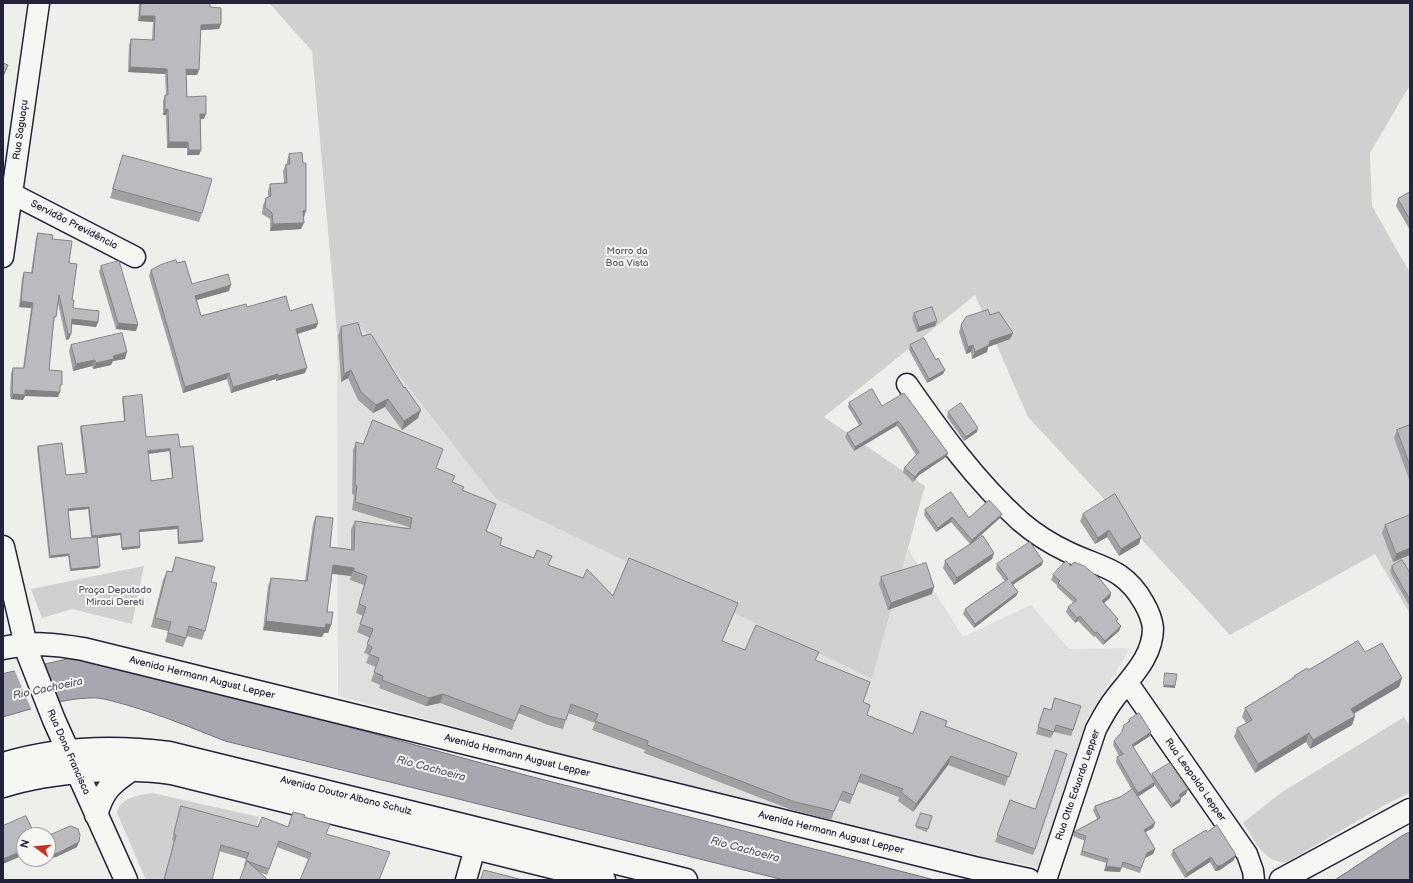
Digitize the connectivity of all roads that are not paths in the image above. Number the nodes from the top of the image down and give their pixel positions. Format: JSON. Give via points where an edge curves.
{"nodes":[{"id":1,"x":39,"y":3,"type":"edge"},
{"id":2,"x":8,"y":191,"type":"edge"},
{"id":3,"x":3,"y":257,"type":"edge"},
{"id":4,"x":135,"y":257,"type":"dead end"},
{"id":5,"x":907,"y":384,"type":"dead end"},
{"id":6,"x":3,"y":547,"type":"edge"},
{"id":7,"x":14,"y":597,"type":"junction"},
{"id":8,"x":3,"y":622,"type":"edge"},
{"id":9,"x":3,"y":648,"type":"edge"},
{"id":10,"x":27,"y":652,"type":"junction"},
{"id":11,"x":1128,"y":684,"type":"junction"},
{"id":12,"x":68,"y":752,"type":"junction"},
{"id":13,"x":3,"y":764,"type":"edge"},
{"id":14,"x":131,"y":770,"type":"junction"},
{"id":15,"x":78,"y":773,"type":"junction"},
{"id":16,"x":3,"y":786,"type":"edge"},
{"id":17,"x":1410,"y":810,"type":"edge"},
{"id":18,"x":96,"y":815,"type":"junction"},
{"id":19,"x":476,"y":848,"type":"junction"},
{"id":20,"x":126,"y":880,"type":"edge"},
{"id":21,"x":466,"y":880,"type":"edge"},
{"id":22,"x":604,"y":880,"type":"edge"},
{"id":23,"x":686,"y":880,"type":"edge"},
{"id":24,"x":1029,"y":880,"type":"edge"},
{"id":25,"x":1046,"y":880,"type":"edge"},
{"id":26,"x":1254,"y":880,"type":"edge"},
{"id":27,"x":1281,"y":880,"type":"edge"}],
"edges":[{"from":1,"to":2,"type":"street","name":"Rua Saguaçu"},
{"from":2,"to":3,"type":"street","name":"Rua Saguaçu"},
{"from":2,"to":4,"type":"street","name":"Servidão Previdência"},
{"from":5,"to":11,"type":"street","name":"Rua Otto Eduardo Lepper","via":[[957,455],[1021,521],[1051,544],[1123,576],[1138,592],[1153,626],[1152,640],[1148,653]]},
{"from":6,"to":7,"type":"main road","name":"Rua Dona Francisca"},
{"from":7,"to":8,"type":"main road"},
{"from":7,"to":10,"type":"main road","name":"Rua Dona Francisca"},
{"from":9,"to":10,"type":"main road","name":"Avenida Hermann August Lepper"},
{"from":10,"to":12,"type":"main road","name":"Rua Dona Francisca"},
{"from":10,"to":24,"type":"main road","name":"Avenida Hermann August Lepper","via":[[58,644],[83,649]]},
{"from":11,"to":25,"type":"street","name":"Rua Otto Eduardo Lepper","via":[[1115,697],[1096,729]]},
{"from":11,"to":26,"type":"street","name":"Rua Leopoldo Lepper","via":[[1247,854]]},
{"from":12,"to":13,"type":"main road","name":"Avenida Doutor Albano Schulz","via":[[38,755]]},
{"from":12,"to":15,"type":"main road","name":"Rua Dona Francisca"},
{"from":12,"to":23,"type":"main road","name":"Avenida Doutor Albano Schulz","via":[[128,749],[176,754]]},
{"from":14,"to":15,"type":"main road","name":"Avenida Doutor Albano Schulz"},
{"from":14,"to":18,"type":"main road","via":[[107,789],[101,798]]},
{"from":14,"to":19,"type":"main road","name":"Avenida Doutor Albano Schulz","via":[[153,770],[188,776]]},
{"from":15,"to":16,"type":"main road","name":"Avenida Doutor Albano Schulz"},
{"from":15,"to":18,"type":"main road","name":"Rua Dona Francisca"},
{"from":17,"to":27,"type":"main road"},
{"from":18,"to":20,"type":"main road","name":"Rua Dona Francisca"},
{"from":19,"to":21,"type":"street"},
{"from":19,"to":22,"type":"main road","name":"Avenida Doutor Albano Schulz"}]}
